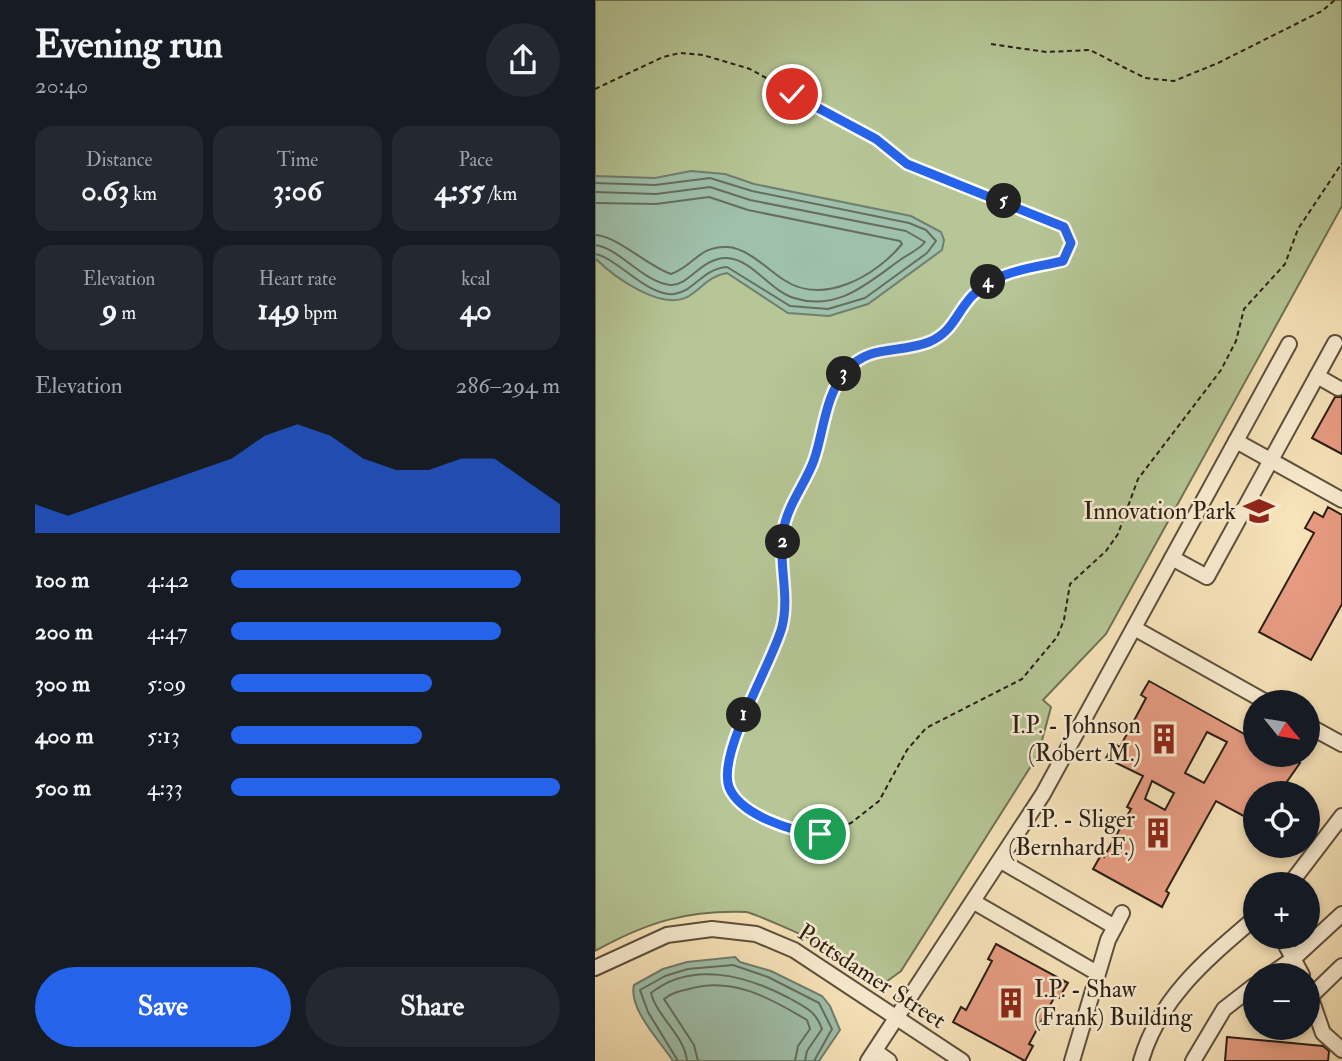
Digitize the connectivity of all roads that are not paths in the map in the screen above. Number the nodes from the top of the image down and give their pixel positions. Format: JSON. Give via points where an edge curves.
{"nodes":[{"id":1,"x":1335,"y":343,"type":"dead end"},
{"id":2,"x":1289,"y":344,"type":"dead end"},
{"id":3,"x":1317,"y":376,"type":"junction"},
{"id":4,"x":1338,"y":388,"type":"dead end"},
{"id":5,"x":1236,"y":441,"type":"junction"},
{"id":6,"x":1271,"y":460,"type":"junction"},
{"id":7,"x":1342,"y":500,"type":"edge"},
{"id":8,"x":1172,"y":558,"type":"junction"},
{"id":9,"x":1134,"y":628,"type":"junction"},
{"id":10,"x":1245,"y":690,"type":"edge"},
{"id":11,"x":1320,"y":732,"type":"edge"},
{"id":12,"x":1342,"y":744,"type":"edge"},
{"id":13,"x":1342,"y":816,"type":"edge"},
{"id":14,"x":1001,"y":861,"type":"junction"},
{"id":15,"x":1299,"y":872,"type":"edge"},
{"id":16,"x":974,"y":902,"type":"junction"},
{"id":17,"x":1122,"y":913,"type":"dead end"},
{"id":18,"x":1342,"y":914,"type":"edge"},
{"id":19,"x":1115,"y":927,"type":"junction"},
{"id":20,"x":1243,"y":929,"type":"edge"},
{"id":21,"x":1288,"y":949,"type":"edge"},
{"id":22,"x":1293,"y":959,"type":"junction"},
{"id":23,"x":1287,"y":963,"type":"edge"},
{"id":24,"x":1295,"y":963,"type":"edge"},
{"id":25,"x":1342,"y":966,"type":"edge"},
{"id":26,"x":595,"y":968,"type":"edge"},
{"id":27,"x":1097,"y":973,"type":"junction"},
{"id":28,"x":1320,"y":983,"type":"edge"},
{"id":29,"x":1243,"y":994,"type":"edge"},
{"id":30,"x":897,"y":1018,"type":"junction"},
{"id":31,"x":1320,"y":1024,"type":"edge"},
{"id":32,"x":1342,"y":1050,"type":"edge"},
{"id":33,"x":871,"y":1056,"type":"edge"},
{"id":34,"x":888,"y":1061,"type":"edge"},
{"id":35,"x":962,"y":1061,"type":"edge"},
{"id":36,"x":1072,"y":1061,"type":"edge"},
{"id":37,"x":1141,"y":1061,"type":"edge"},
{"id":38,"x":1193,"y":1061,"type":"edge"}],
"edges":[{"from":1,"to":3,"type":"street"},
{"from":2,"to":5,"type":"street"},
{"from":3,"to":4,"type":"street"},
{"from":3,"to":6,"type":"street"},
{"from":5,"to":6,"type":"street"},
{"from":5,"to":8,"type":"street"},
{"from":6,"to":7,"type":"street"},
{"from":6,"to":8,"type":"street","via":[[1207,577]]},
{"from":8,"to":9,"type":"street"},
{"from":9,"to":10,"type":"street"},
{"from":9,"to":14,"type":"street"},
{"from":11,"to":12,"type":"street"},
{"from":13,"to":15,"type":"street"},
{"from":14,"to":16,"type":"street"},
{"from":14,"to":19,"type":"street"},
{"from":16,"to":27,"type":"street"},
{"from":16,"to":30,"type":"street"},
{"from":17,"to":19,"type":"street"},
{"from":18,"to":22,"type":"street"},
{"from":19,"to":27,"type":"street"},
{"from":20,"to":37,"type":"street","via":[[1179,987]]},
{"from":21,"to":22,"type":"street"},
{"from":22,"to":23,"type":"street"},
{"from":22,"to":24,"type":"street"},
{"from":25,"to":28,"type":"street"},
{"from":26,"to":30,"type":"street","name":"Pottsdamer Street","via":[[667,935],[696,929],[735,930],[794,950]]},
{"from":27,"to":36,"type":"street"},
{"from":29,"to":38,"type":"street","via":[[1224,1009]]},
{"from":30,"to":33,"type":"street"},
{"from":30,"to":35,"type":"street","name":"Pottsdamer Street"},
{"from":31,"to":32,"type":"street"},
{"from":33,"to":34,"type":"street"}]}
